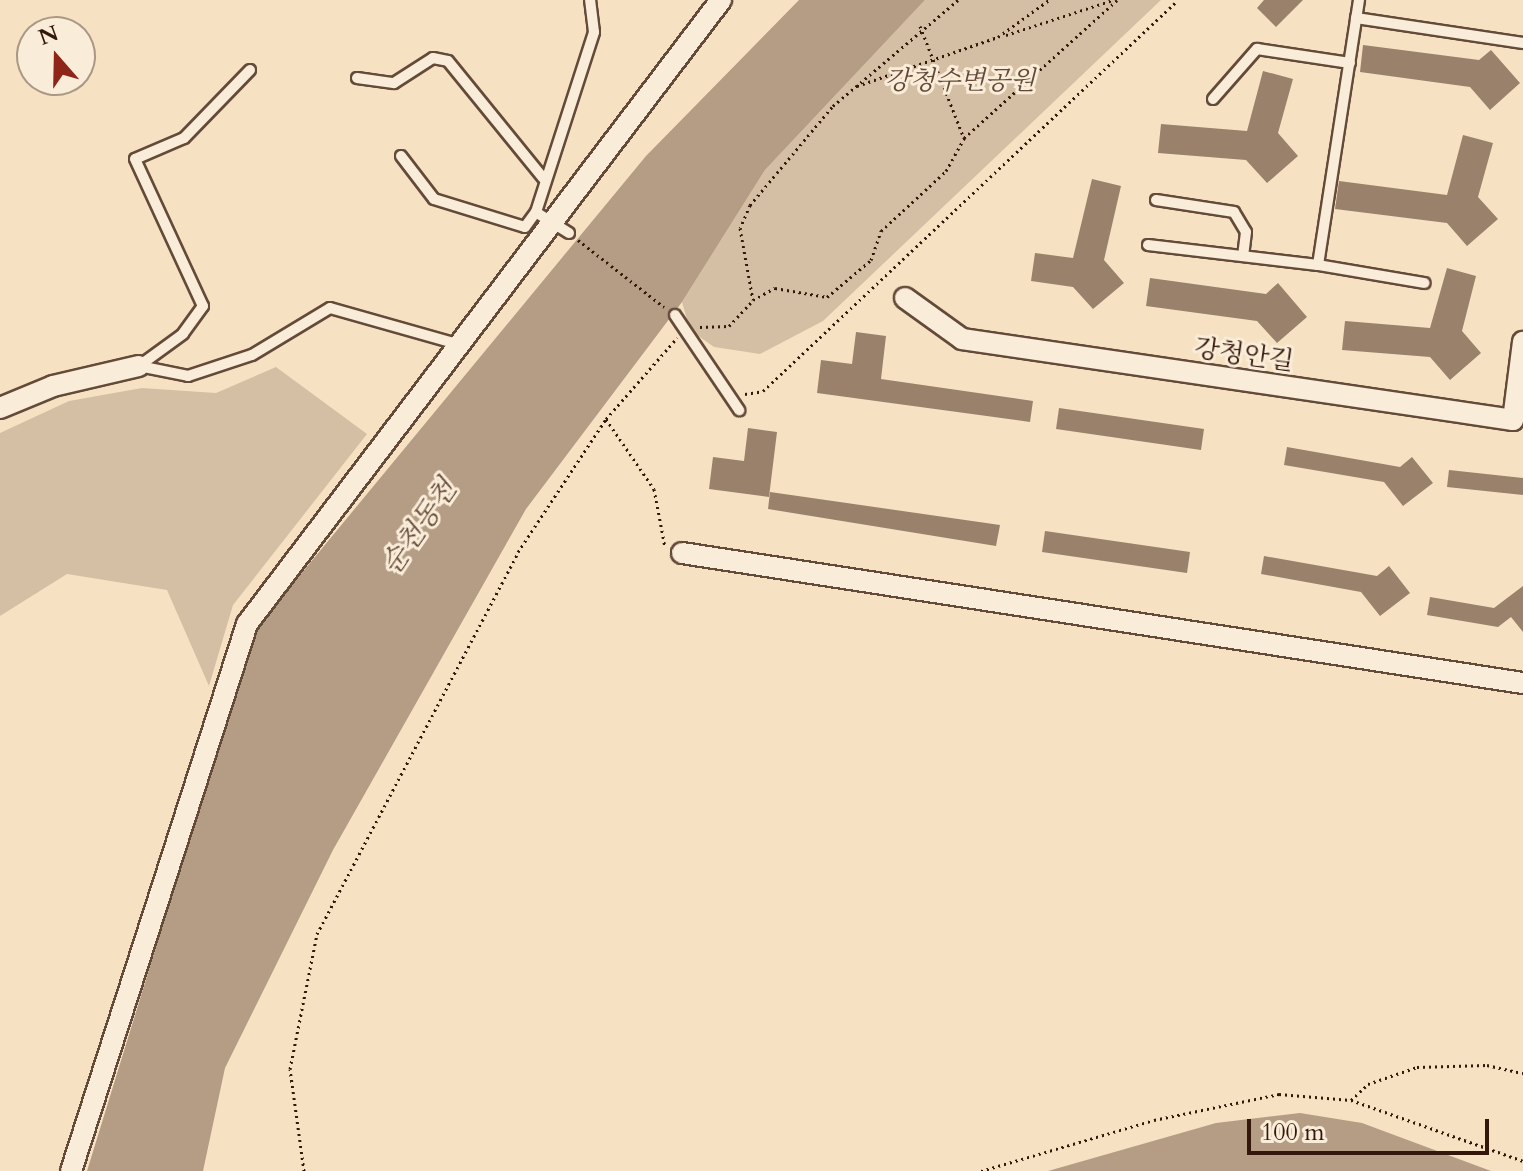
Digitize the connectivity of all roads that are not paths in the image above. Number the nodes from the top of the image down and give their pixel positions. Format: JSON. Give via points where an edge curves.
{"nodes":[{"id":1,"x":590,"y":0,"type":"edge"},
{"id":2,"x":721,"y":0,"type":"edge"},
{"id":3,"x":1359,"y":0,"type":"edge"},
{"id":4,"x":1356,"y":18,"type":"junction"},
{"id":5,"x":1523,"y":43,"type":"edge"},
{"id":6,"x":1350,"y":63,"type":"junction"},
{"id":7,"x":250,"y":70,"type":"dead end"},
{"id":8,"x":357,"y":78,"type":"dead end"},
{"id":9,"x":1213,"y":99,"type":"dead end"},
{"id":10,"x":401,"y":156,"type":"dead end"},
{"id":11,"x":543,"y":178,"type":"junction"},
{"id":12,"x":1156,"y":200,"type":"dead end"},
{"id":13,"x":552,"y":223,"type":"junction"},
{"id":14,"x":1148,"y":245,"type":"dead end"},
{"id":15,"x":1243,"y":256,"type":"junction"},
{"id":16,"x":1318,"y":265,"type":"junction"},
{"id":17,"x":1424,"y":283,"type":"dead end"},
{"id":18,"x":905,"y":298,"type":"dead end"},
{"id":19,"x":675,"y":315,"type":"road end"},
{"id":20,"x":1523,"y":342,"type":"edge"},
{"id":21,"x":463,"y":345,"type":"junction"},
{"id":22,"x":139,"y":366,"type":"junction"},
{"id":23,"x":1521,"y":374,"type":"edge"},
{"id":24,"x":0,"y":408,"type":"edge"},
{"id":25,"x":739,"y":410,"type":"dead end"},
{"id":26,"x":1518,"y":422,"type":"edge"},
{"id":27,"x":682,"y":553,"type":"road end"},
{"id":28,"x":1523,"y":683,"type":"edge"},
{"id":29,"x":71,"y":1171,"type":"edge"}],
"edges":[{"from":1,"to":11,"type":"lane","via":[[594,32]]},
{"from":2,"to":13,"type":"street"},
{"from":3,"to":4,"type":"lane"},
{"from":4,"to":5,"type":"lane"},
{"from":4,"to":6,"type":"lane"},
{"from":6,"to":9,"type":"lane","via":[[1257,49]]},
{"from":6,"to":16,"type":"lane"},
{"from":7,"to":22,"type":"lane","via":[[184,138],[135,159],[203,306],[183,334]]},
{"from":8,"to":11,"type":"lane","via":[[394,83],[433,58],[448,61]]},
{"from":10,"to":13,"type":"lane","via":[[434,199],[525,227]]},
{"from":11,"to":13,"type":"lane"},
{"from":12,"to":15,"type":"lane","via":[[1234,212],[1246,232]]},
{"from":13,"to":21,"type":"street"},
{"from":14,"to":15,"type":"lane"},
{"from":15,"to":16,"type":"lane"},
{"from":16,"to":17,"type":"lane"},
{"from":18,"to":26,"type":"street","name":"강청안길","via":[[962,339]]},
{"from":19,"to":25,"type":"lane"},
{"from":20,"to":23,"type":"street","name":"강청안길"},
{"from":21,"to":22,"type":"lane","via":[[330,308],[252,355],[188,376]]},
{"from":21,"to":29,"type":"street","via":[[247,624]]},
{"from":22,"to":24,"type":"street","via":[[53,386]]},
{"from":23,"to":26,"type":"street","name":"강청안길"},
{"from":27,"to":28,"type":"street"}]}
